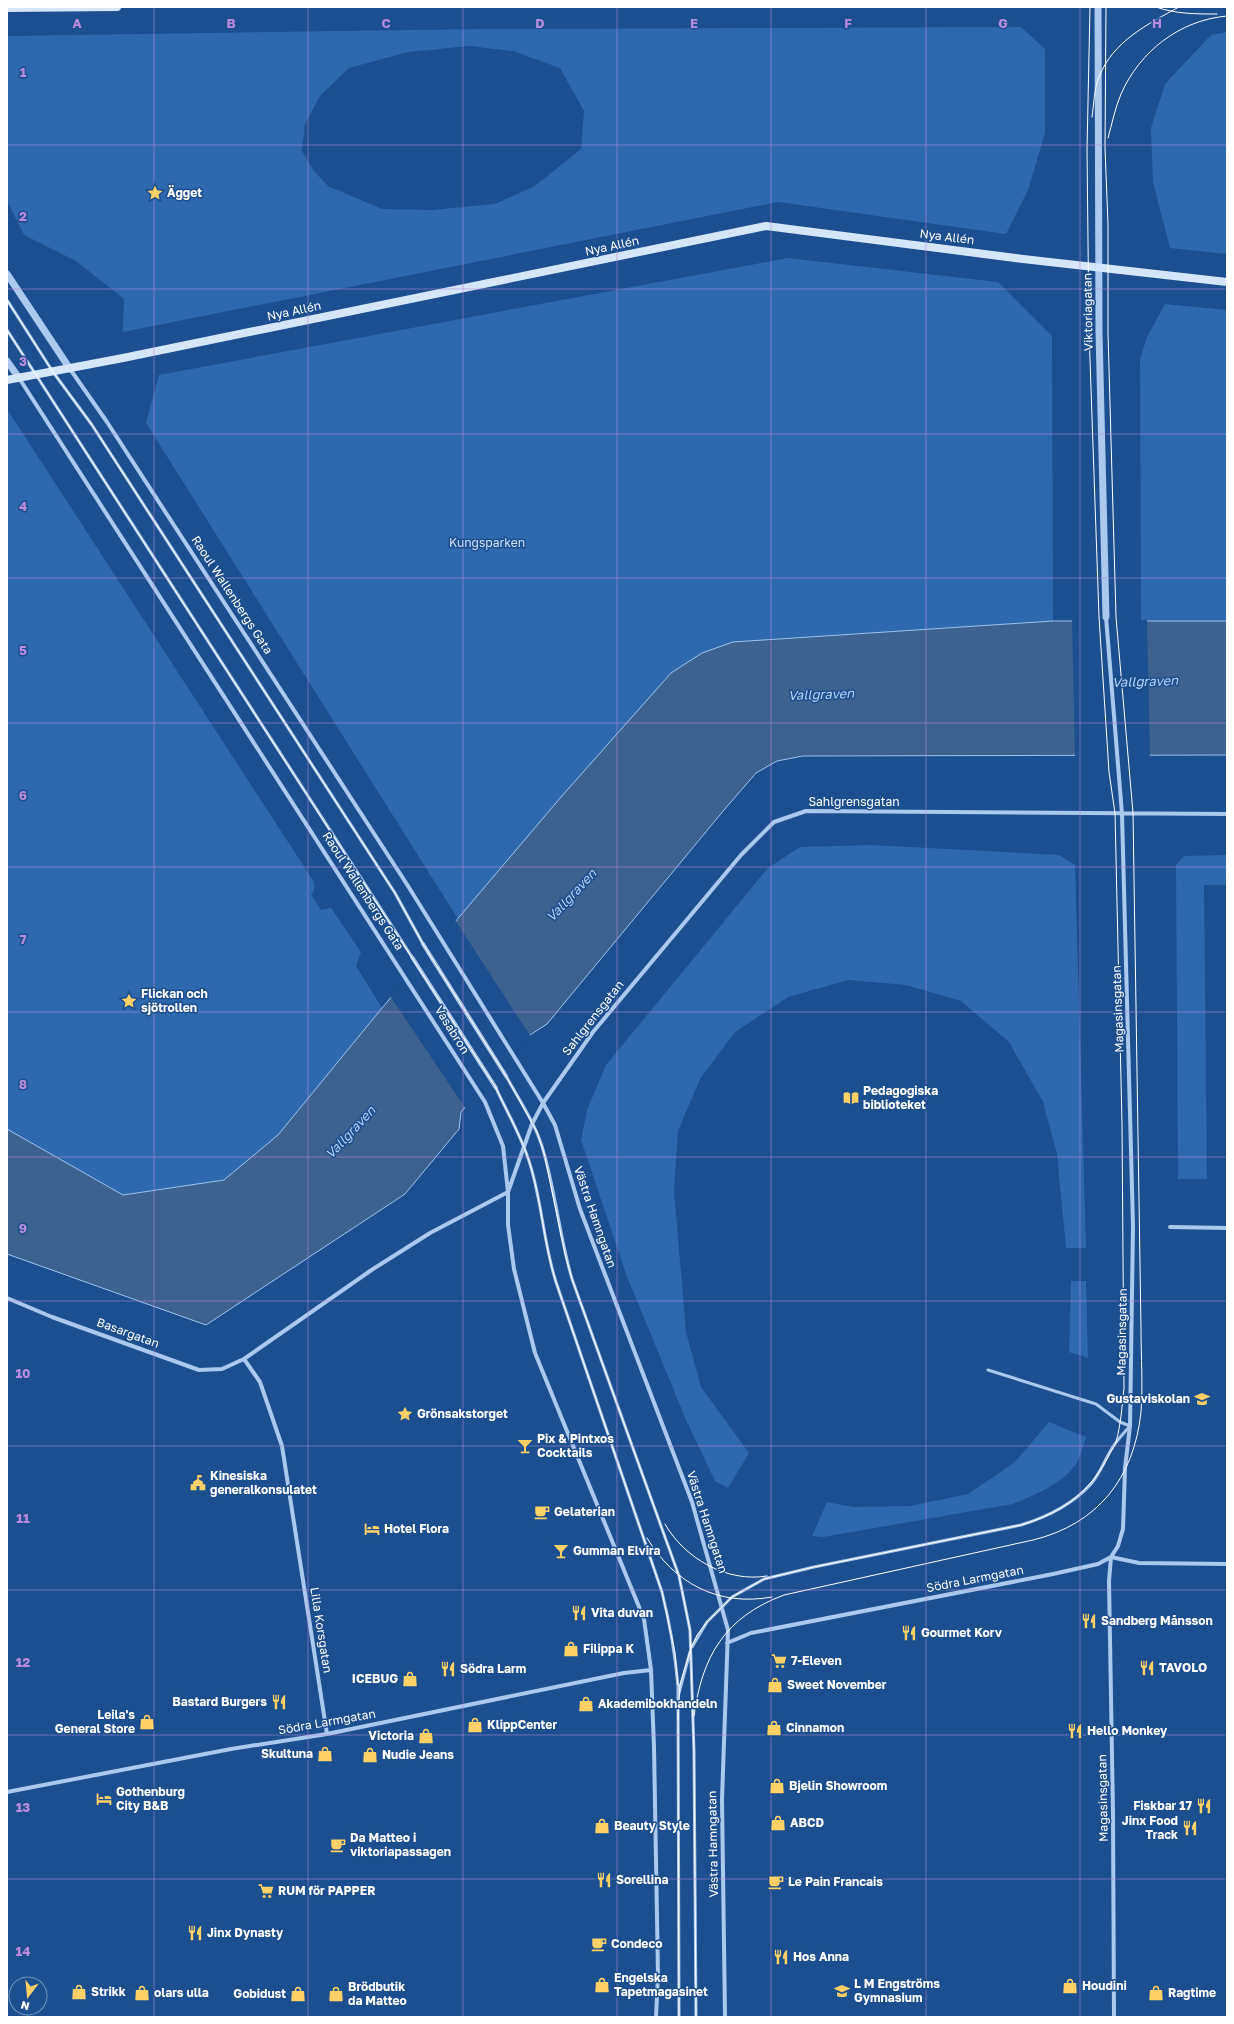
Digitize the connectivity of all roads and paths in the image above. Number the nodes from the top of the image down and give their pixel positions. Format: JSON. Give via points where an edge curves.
{"nodes":[{"id":1,"x":117,"y":7,"type":"edge"},
{"id":2,"x":1098,"y":7,"type":"edge"},
{"id":3,"x":7,"y":8,"type":"edge"},
{"id":4,"x":1098,"y":268,"type":"junction"},
{"id":5,"x":7,"y":274,"type":"edge"},
{"id":6,"x":1227,"y":282,"type":"edge"},
{"id":7,"x":7,"y":300,"type":"edge"},
{"id":8,"x":7,"y":330,"type":"edge"},
{"id":9,"x":7,"y":361,"type":"edge"},
{"id":10,"x":70,"y":369,"type":"junction"},
{"id":11,"x":53,"y":372,"type":"junction"},
{"id":12,"x":37,"y":375,"type":"junction"},
{"id":13,"x":19,"y":378,"type":"junction"},
{"id":14,"x":7,"y":380,"type":"edge"},
{"id":15,"x":1106,"y":617,"type":"joint"},
{"id":16,"x":1122,"y":814,"type":"junction"},
{"id":17,"x":1227,"y":814,"type":"edge"},
{"id":18,"x":423,"y":944,"type":"joint"},
{"id":19,"x":412,"y":956,"type":"joint"},
{"id":20,"x":401,"y":969,"type":"joint"},
{"id":21,"x":518,"y":1063,"type":"joint"},
{"id":22,"x":506,"y":1076,"type":"joint"},
{"id":23,"x":496,"y":1088,"type":"joint"},
{"id":24,"x":543,"y":1103,"type":"junction"},
{"id":25,"x":532,"y":1124,"type":"junction"},
{"id":26,"x":524,"y":1148,"type":"junction"},
{"id":27,"x":508,"y":1192,"type":"junction"},
{"id":28,"x":1170,"y":1227,"type":"dead end"},
{"id":29,"x":1227,"y":1228,"type":"edge"},
{"id":30,"x":7,"y":1298,"type":"edge"},
{"id":31,"x":244,"y":1359,"type":"junction"},
{"id":32,"x":988,"y":1370,"type":"dead end"},
{"id":33,"x":1130,"y":1426,"type":"junction"},
{"id":34,"x":1111,"y":1557,"type":"junction"},
{"id":35,"x":1227,"y":1564,"type":"edge"},
{"id":36,"x":722,"y":1607,"type":"junction"},
{"id":37,"x":727,"y":1643,"type":"junction"},
{"id":38,"x":691,"y":1648,"type":"junction"},
{"id":39,"x":651,"y":1670,"type":"junction"},
{"id":40,"x":678,"y":1718,"type":"junction"},
{"id":41,"x":327,"y":1734,"type":"junction"},
{"id":42,"x":7,"y":1792,"type":"edge"},
{"id":43,"x":656,"y":2017,"type":"edge"},
{"id":44,"x":679,"y":2017,"type":"edge"},
{"id":45,"x":696,"y":2017,"type":"edge"},
{"id":46,"x":725,"y":2017,"type":"edge"},
{"id":47,"x":1114,"y":2017,"type":"edge"}],
"edges":[{"from":1,"to":3,"type":"main road"},
{"from":2,"to":4,"type":"street","name":"Viktoriagatan"},
{"from":4,"to":6,"type":"main road","name":"Nya Allén"},
{"from":4,"to":10,"type":"main road","name":"Nya Allén","via":[[766,226]]},
{"from":4,"to":15,"type":"street","name":"Viktoriagatan"},
{"from":5,"to":10,"type":"street","name":"Raoul Wallenbergs Gata"},
{"from":7,"to":11,"type":"lane"},
{"from":8,"to":12,"type":"lane"},
{"from":9,"to":13,"type":"street","name":"Raoul Wallenbergs Gata"},
{"from":10,"to":11,"type":"main road","name":"Nya Allén"},
{"from":10,"to":21,"type":"street","name":"Raoul Wallenbergs Gata","via":[[115,434],[408,886]]},
{"from":11,"to":12,"type":"main road","name":"Nya Allén"},
{"from":11,"to":18,"type":"lane","via":[[92,425],[391,886]]},
{"from":12,"to":13,"type":"main road","name":"Nya Allén"},
{"from":12,"to":19,"type":"lane"},
{"from":13,"to":14,"type":"main road","name":"Nya Allén"},
{"from":13,"to":20,"type":"street","name":"Raoul Wallenbergs Gata"},
{"from":15,"to":16,"type":"street","name":"Magasinsgatan"},
{"from":16,"to":17,"type":"street","name":"Sahlgrensgatan"},
{"from":16,"to":24,"type":"street","name":"Sahlgrensgatan","via":[[806,811],[774,822],[741,855],[593,1032]]},
{"from":16,"to":33,"type":"street","name":"Magasinsgatan","via":[[1133,1226]]},
{"from":18,"to":22,"type":"street","name":"Vasabron"},
{"from":19,"to":23,"type":"street","name":"Vasabron"},
{"from":20,"to":27,"type":"street","name":"Vasabron","via":[[485,1102],[503,1146]]},
{"from":21,"to":24,"type":"street","name":"Västra Hamngatan"},
{"from":22,"to":25,"type":"lane"},
{"from":23,"to":26,"type":"lane"},
{"from":24,"to":25,"type":"street","name":"Sahlgrensgatan"},
{"from":24,"to":36,"type":"street","name":"Västra Hamngatan","via":[[555,1126],[580,1209],[692,1502]]},
{"from":25,"to":26,"type":"street"},
{"from":25,"to":38,"type":"lane","via":[[544,1153],[572,1279],[679,1576]]},
{"from":26,"to":27,"type":"street"},
{"from":26,"to":40,"type":"lane","via":[[535,1184],[548,1258],[665,1605],[675,1653]]},
{"from":27,"to":31,"type":"street","via":[[468,1212],[370,1271]]},
{"from":27,"to":39,"type":"street","via":[[508,1225],[514,1269],[535,1353],[644,1619]]},
{"from":28,"to":29,"type":"street"},
{"from":30,"to":31,"type":"street","name":"Basargatan","via":[[199,1370],[222,1369]]},
{"from":31,"to":41,"type":"street","name":"Lilla Korsgatan","via":[[260,1382],[282,1446]]},
{"from":32,"to":33,"type":"lane","via":[[1096,1404],[1120,1422]]},
{"from":33,"to":34,"type":"street","name":"Magasinsgatan","via":[[1123,1529],[1118,1546]]},
{"from":33,"to":36,"type":"lane","via":[[1091,1484],[1073,1500],[1040,1519],[764,1579],[732,1597]]},
{"from":34,"to":35,"type":"street","via":[[1139,1563]]},
{"from":34,"to":37,"type":"street","name":"Södra Larmgatan","via":[[1098,1564],[1053,1574],[751,1633]]},
{"from":34,"to":47,"type":"street","name":"Magasinsgatan","via":[[1108,1612],[1113,1813]]},
{"from":36,"to":37,"type":"street","name":"Västra Hamngatan","via":[[728,1630]]},
{"from":36,"to":38,"type":"lane","via":[[707,1622]]},
{"from":37,"to":46,"type":"street","name":"Västra Hamngatan","via":[[722,1799]]},
{"from":38,"to":40,"type":"lane","via":[[680,1684]]},
{"from":38,"to":45,"type":"lane"},
{"from":39,"to":41,"type":"street","name":"Södra Larmgatan","via":[[624,1673]]},
{"from":39,"to":43,"type":"street","via":[[658,1975]]},
{"from":40,"to":44,"type":"lane"},
{"from":41,"to":42,"type":"street","name":"Södra Larmgatan"}]}
